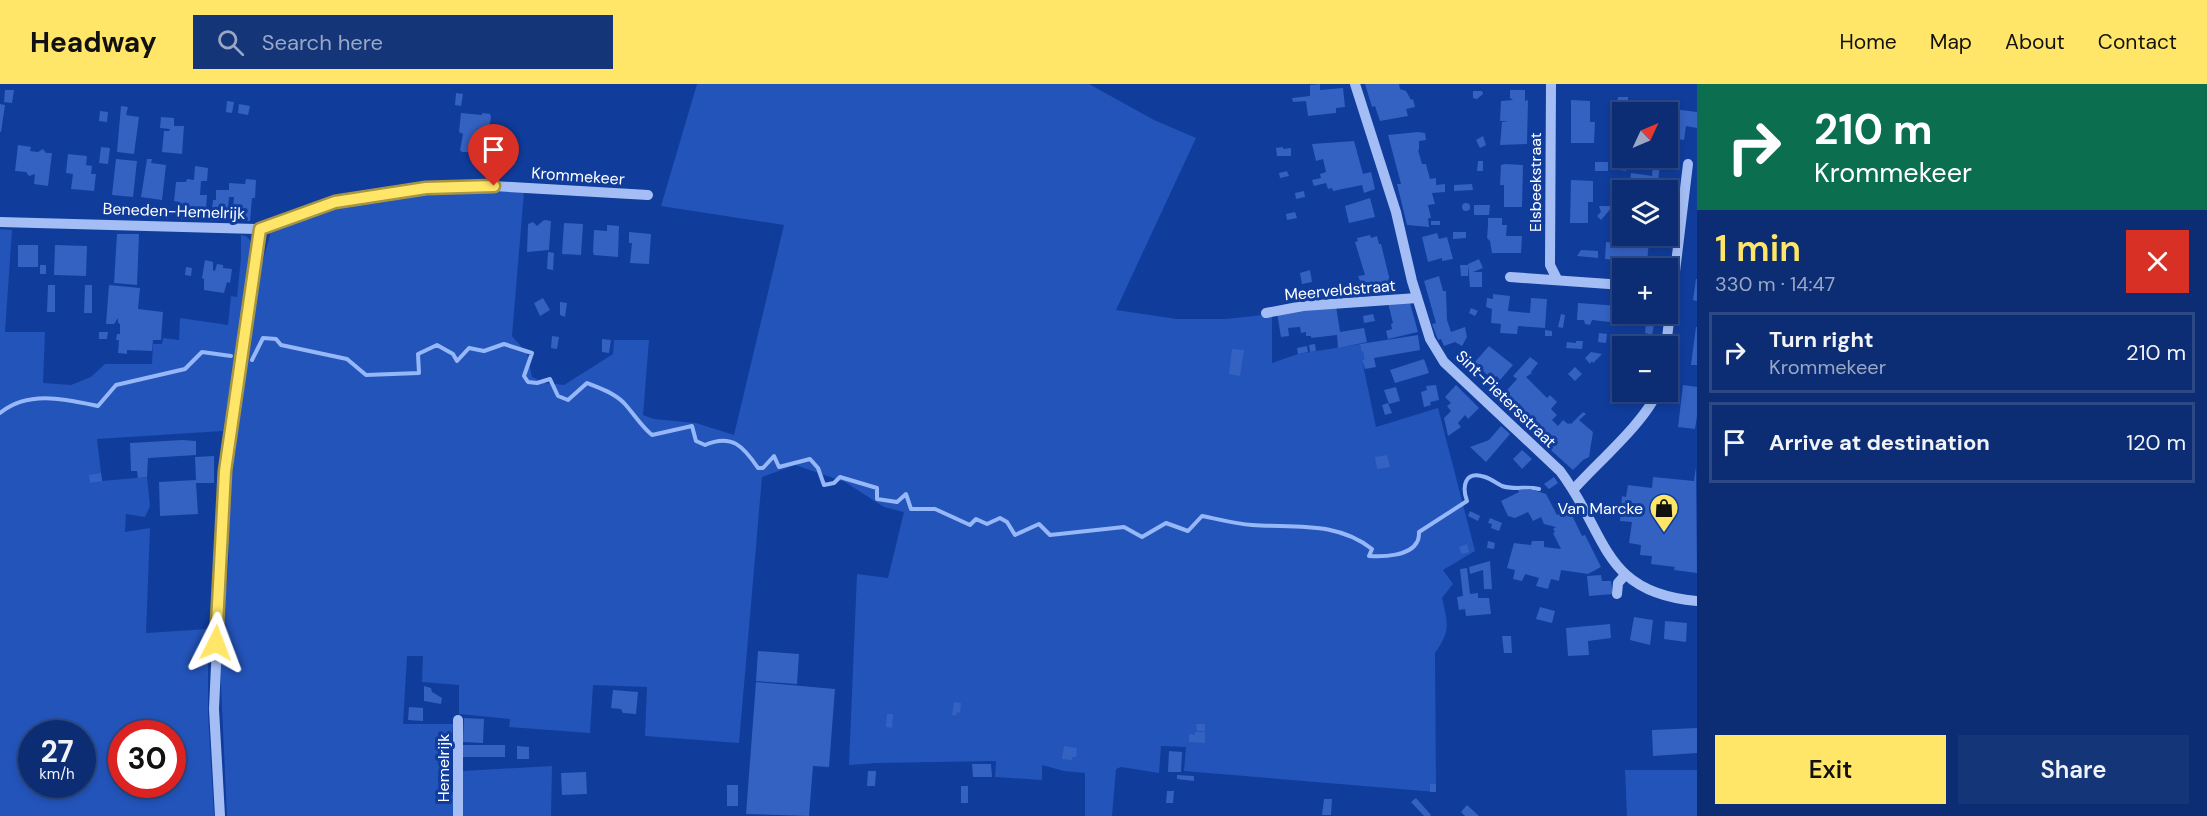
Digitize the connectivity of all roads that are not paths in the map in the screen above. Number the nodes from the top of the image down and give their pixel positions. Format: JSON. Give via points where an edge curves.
{"nodes":[{"id":1,"x":1355,"y":84,"type":"edge"},
{"id":2,"x":1551,"y":84,"type":"edge"},
{"id":3,"x":1688,"y":164,"type":"dead end"},
{"id":4,"x":648,"y":195,"type":"dead end"},
{"id":5,"x":0,"y":222,"type":"edge"},
{"id":6,"x":260,"y":229,"type":"junction"},
{"id":7,"x":1674,"y":258,"type":"edge"},
{"id":8,"x":1510,"y":276,"type":"dead end"},
{"id":9,"x":1557,"y":279,"type":"junction"},
{"id":10,"x":1612,"y":284,"type":"edge"},
{"id":11,"x":1417,"y":298,"type":"junction"},
{"id":12,"x":1266,"y":313,"type":"dead end"},
{"id":13,"x":1652,"y":402,"type":"edge"},
{"id":14,"x":1574,"y":489,"type":"junction"},
{"id":15,"x":1625,"y":575,"type":"junction"},
{"id":16,"x":1617,"y":594,"type":"dead end"},
{"id":17,"x":1697,"y":601,"type":"edge"},
{"id":18,"x":458,"y":720,"type":"dead end"},
{"id":19,"x":220,"y":816,"type":"edge"},
{"id":20,"x":458,"y":816,"type":"edge"}],
"edges":[{"from":1,"to":11,"type":"street","name":"Sint-Pietersstraat","via":[[1396,212]]},
{"from":2,"to":9,"type":"street","name":"Elsbeekstraat","via":[[1550,265]]},
{"from":3,"to":7,"type":"street"},
{"from":4,"to":6,"type":"street","name":"Krommekeer","via":[[494,186],[426,188],[335,202]]},
{"from":5,"to":6,"type":"street","name":"Beneden-Hemelrijk"},
{"from":6,"to":19,"type":"street","name":"Beneden-Hemelrijk","via":[[225,471],[214,675]]},
{"from":8,"to":9,"type":"street"},
{"from":9,"to":10,"type":"street"},
{"from":11,"to":12,"type":"street","name":"Meerveldstraat","via":[[1303,306]]},
{"from":11,"to":14,"type":"street","name":"Sint-Pietersstraat","via":[[1430,339],[1444,362],[1560,471]]},
{"from":13,"to":14,"type":"street"},
{"from":14,"to":15,"type":"street","name":"Sint-Pietersstraat","via":[[1609,556]]},
{"from":15,"to":16,"type":"street","via":[[1618,583]]},
{"from":15,"to":17,"type":"street","name":"Sint-Pietersstraat","via":[[1660,595]]},
{"from":18,"to":20,"type":"street","name":"Hemelrijk"}]}
